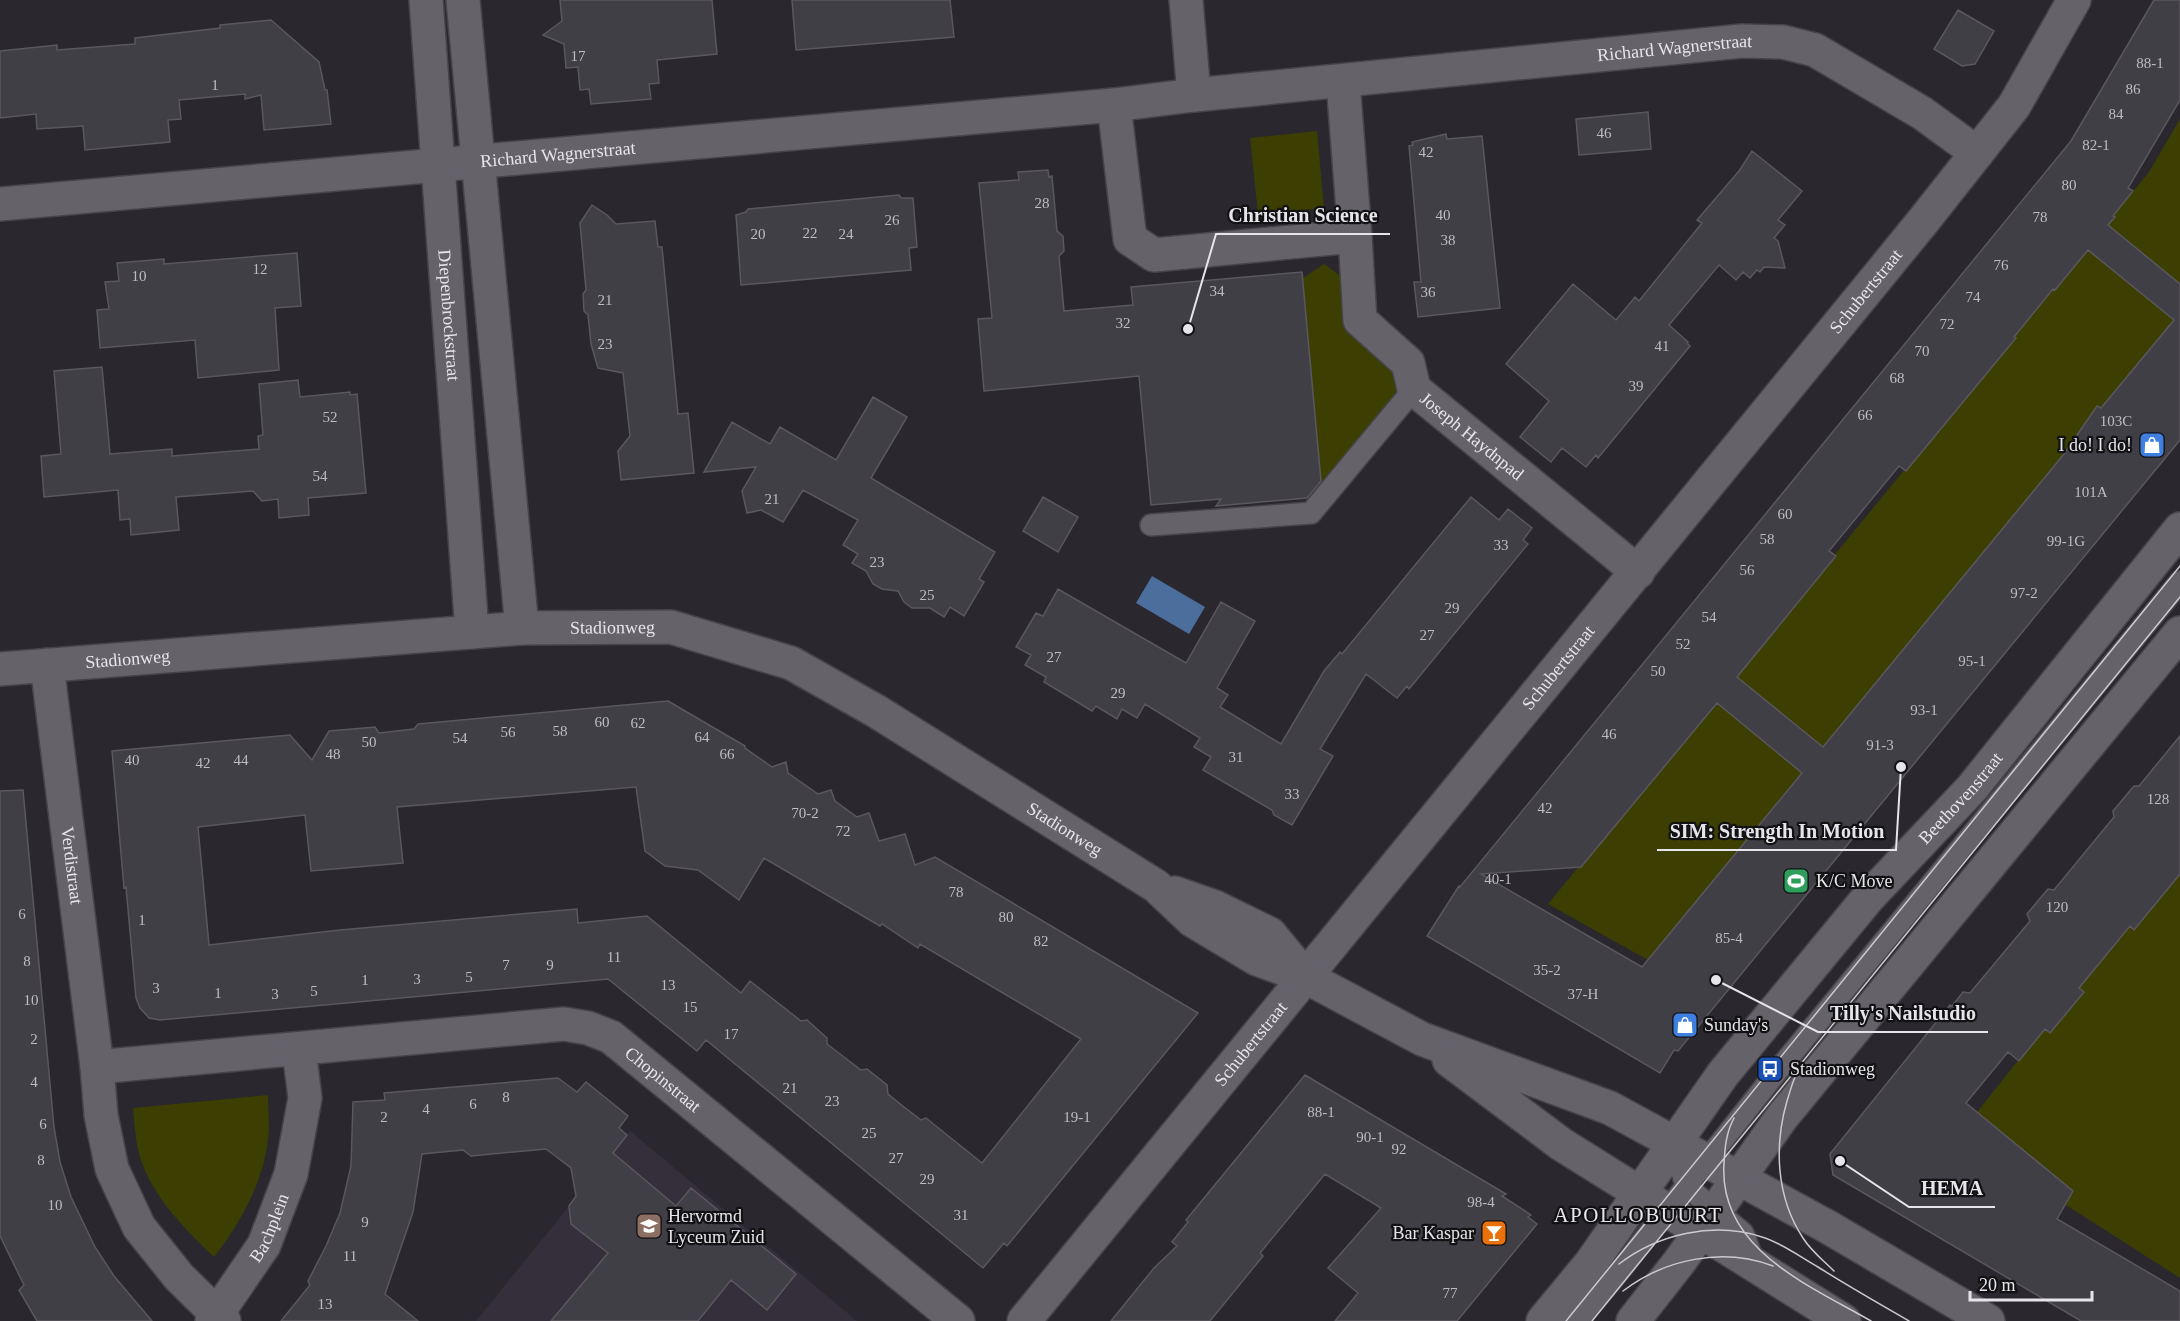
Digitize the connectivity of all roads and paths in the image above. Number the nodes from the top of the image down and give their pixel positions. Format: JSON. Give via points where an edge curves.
{"nodes":[{"id":1,"x":426,"y":0,"type":"edge"},
{"id":2,"x":463,"y":0,"type":"edge"},
{"id":3,"x":1186,"y":0,"type":"edge"},
{"id":4,"x":2074,"y":0,"type":"edge"},
{"id":5,"x":1343,"y":81,"type":"junction"},
{"id":6,"x":1194,"y":95,"type":"junction"},
{"id":7,"x":1114,"y":105,"type":"junction"},
{"id":8,"x":1977,"y":153,"type":"junction"},
{"id":9,"x":478,"y":162,"type":"junction"},
{"id":10,"x":438,"y":165,"type":"junction"},
{"id":11,"x":0,"y":204,"type":"edge"},
{"id":12,"x":1355,"y":236,"type":"junction"},
{"id":13,"x":1414,"y":389,"type":"junction"},
{"id":14,"x":1151,"y":525,"type":"dead end"},
{"id":15,"x":2180,"y":529,"type":"edge"},
{"id":16,"x":1638,"y":572,"type":"junction"},
{"id":17,"x":2180,"y":582,"type":"edge"},
{"id":18,"x":522,"y":628,"type":"junction"},
{"id":19,"x":472,"y":632,"type":"junction"},
{"id":20,"x":2180,"y":633,"type":"edge"},
{"id":21,"x":47,"y":665,"type":"junction"},
{"id":22,"x":0,"y":669,"type":"edge"},
{"id":23,"x":1306,"y":977,"type":"junction"},
{"id":24,"x":1422,"y":1039,"type":"junction"},
{"id":25,"x":299,"y":1050,"type":"junction"},
{"id":26,"x":97,"y":1067,"type":"junction"},
{"id":27,"x":1674,"y":1143,"type":"junction"},
{"id":28,"x":1707,"y":1161,"type":"junction"},
{"id":29,"x":1739,"y":1178,"type":"junction"},
{"id":30,"x":1664,"y":1197,"type":"junction"},
{"id":31,"x":1708,"y":1221,"type":"junction"},
{"id":32,"x":217,"y":1319,"type":"edge"},
{"id":33,"x":958,"y":1321,"type":"edge"},
{"id":34,"x":1024,"y":1321,"type":"edge"},
{"id":35,"x":1544,"y":1321,"type":"edge"},
{"id":36,"x":1577,"y":1321,"type":"edge"},
{"id":37,"x":1633,"y":1321,"type":"edge"},
{"id":38,"x":1844,"y":1321,"type":"edge"},
{"id":39,"x":1988,"y":1321,"type":"edge"}],
"edges":[{"from":1,"to":10,"type":"street","name":"Diepenbrockstraat"},
{"from":2,"to":9,"type":"street"},
{"from":3,"to":6,"type":"street"},
{"from":4,"to":8,"type":"street","name":"Schubertstraat","via":[[2014,106]]},
{"from":5,"to":6,"type":"street","name":"Richard Wagnerstraat"},
{"from":5,"to":8,"type":"street","name":"Richard Wagnerstraat","via":[[1742,41],[1783,42],[1815,50],[1922,113]]},
{"from":5,"to":12,"type":"street"},
{"from":6,"to":7,"type":"street","name":"Richard Wagnerstraat"},
{"from":7,"to":9,"type":"street","name":"Richard Wagnerstraat"},
{"from":7,"to":12,"type":"street","via":[[1130,239],[1154,255]]},
{"from":8,"to":16,"type":"street","name":"Schubertstraat"},
{"from":9,"to":10,"type":"street","name":"Richard Wagnerstraat"},
{"from":9,"to":18,"type":"street"},
{"from":10,"to":11,"type":"street","name":"Richard Wagnerstraat"},
{"from":10,"to":19,"type":"street","name":"Diepenbrockstraat"},
{"from":12,"to":13,"type":"street","name":"Joseph Haydnpad","via":[[1360,320],[1408,363]]},
{"from":13,"to":14,"type":"lane","via":[[1311,513]]},
{"from":13,"to":16,"type":"street","name":"Joseph Haydnpad"},
{"from":15,"to":27,"type":"street","name":"Beethovenstraat","via":[[1972,788],[1867,899],[1730,1065]]},
{"from":16,"to":23,"type":"street","name":"Schubertstraat"},
{"from":17,"to":28,"type":"lane","name":"Beethovenstraat"},
{"from":18,"to":19,"type":"street","name":"Stadionweg"},
{"from":18,"to":23,"type":"street","name":"Stadionweg","via":[[671,627],[791,663],[876,711],[1156,886],[1215,907],[1270,934]]},
{"from":19,"to":21,"type":"street","name":"Stadionweg"},
{"from":20,"to":29,"type":"street","via":[[1782,1117]]},
{"from":21,"to":22,"type":"street","name":"Stadionweg"},
{"from":21,"to":26,"type":"street","name":"Verdistraat"},
{"from":23,"to":24,"type":"street","name":"Stadionweg"},
{"from":23,"to":34,"type":"street","name":"Schubertstraat"},
{"from":24,"to":27,"type":"street","name":"Stadionweg","via":[[1610,1108]]},
{"from":24,"to":30,"type":"street","name":"Stadionweg","via":[[1561,1144]]},
{"from":25,"to":26,"type":"street"},
{"from":25,"to":32,"type":"street","name":"Bachplein","via":[[305,1098],[291,1174],[264,1245]]},
{"from":25,"to":33,"type":"street","name":"Chopinstraat","via":[[564,1024],[611,1037]]},
{"from":26,"to":32,"type":"street","name":"Bachplein","via":[[101,1115],[112,1169],[139,1227]]},
{"from":27,"to":28,"type":"street","name":"Stadionweg"},
{"from":27,"to":30,"type":"street","name":"Beethovenstraat"},
{"from":27,"to":30,"type":"lane"},
{"from":28,"to":29,"type":"street","name":"Stadionweg"},
{"from":28,"to":30,"type":"lane","name":"Beethovenstraat"},
{"from":29,"to":31,"type":"street"},
{"from":29,"to":39,"type":"street","name":"Stadionweg"},
{"from":30,"to":31,"type":"street","name":"Stadionweg"},
{"from":30,"to":35,"type":"street","name":"Beethovenstraat","via":[[1591,1263]]},
{"from":30,"to":36,"type":"lane","name":"Beethovenstraat","via":[[1612,1280]]},
{"from":31,"to":37,"type":"street"},
{"from":31,"to":38,"type":"street","name":"Stadionweg","via":[[1755,1266]]}]}
